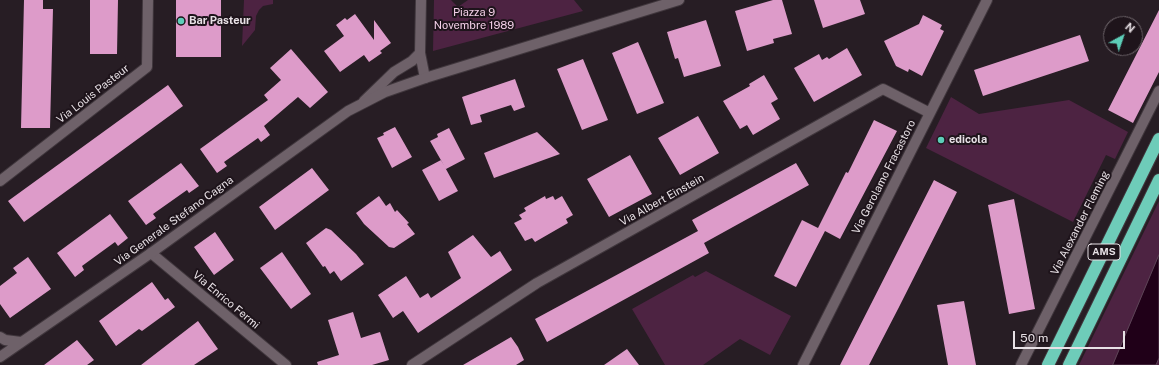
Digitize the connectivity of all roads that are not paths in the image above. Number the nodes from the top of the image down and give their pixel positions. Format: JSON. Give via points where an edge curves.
{"nodes":[{"id":1,"x":148,"y":0,"type":"edge"},
{"id":2,"x":421,"y":0,"type":"edge"},
{"id":3,"x":680,"y":0,"type":"edge"},
{"id":4,"x":987,"y":0,"type":"edge"},
{"id":5,"x":420,"y":53,"type":"junction"},
{"id":6,"x":426,"y":78,"type":"junction"},
{"id":7,"x":1159,"y":91,"type":"edge"},
{"id":8,"x":362,"y":103,"type":"junction"},
{"id":9,"x":930,"y":113,"type":"junction"},
{"id":10,"x":1159,"y":139,"type":"edge"},
{"id":11,"x":1159,"y":180,"type":"edge"},
{"id":12,"x":0,"y":181,"type":"edge"},
{"id":13,"x":151,"y":253,"type":"junction"},
{"id":14,"x":0,"y":337,"type":"edge"},
{"id":15,"x":21,"y":342,"type":"junction"},
{"id":16,"x":0,"y":357,"type":"edge"},
{"id":17,"x":286,"y":365,"type":"edge"},
{"id":18,"x":412,"y":365,"type":"edge"},
{"id":19,"x":803,"y":365,"type":"edge"},
{"id":20,"x":1021,"y":365,"type":"edge"},
{"id":21,"x":1048,"y":365,"type":"edge"},
{"id":22,"x":1069,"y":365,"type":"edge"}],
"edges":[{"from":1,"to":12,"type":"street","name":"Via Louis Pasteur","via":[[147,67]]},
{"from":2,"to":5,"type":"street"},
{"from":3,"to":6,"type":"street","name":"Via Generale Stefano Cagna"},
{"from":4,"to":9,"type":"street","name":"Via Gerolamo Fracastoro"},
{"from":5,"to":6,"type":"street"},
{"from":5,"to":8,"type":"street","name":"Via Generale Stefano Cagna","via":[[394,72]]},
{"from":6,"to":8,"type":"street","name":"Via Generale Stefano Cagna"},
{"from":7,"to":20,"type":"street","name":"Via Alexander Fleming"},
{"from":8,"to":13,"type":"street","name":"Via Generale Stefano Cagna"},
{"from":9,"to":18,"type":"street","name":"Via Albert Einstein","via":[[883,89],[537,283]]},
{"from":9,"to":19,"type":"street","name":"Via Gerolamo Fracastoro"},
{"from":10,"to":21,"type":"highway","number":"AMS"},
{"from":11,"to":22,"type":"highway","number":"AMS"},
{"from":13,"to":15,"type":"street","name":"Via Generale Stefano Cagna"},
{"from":13,"to":17,"type":"street","name":"Via Enrico Fermi"},
{"from":14,"to":15,"type":"street"},
{"from":15,"to":16,"type":"street","name":"Via Generale Stefano Cagna"}]}
